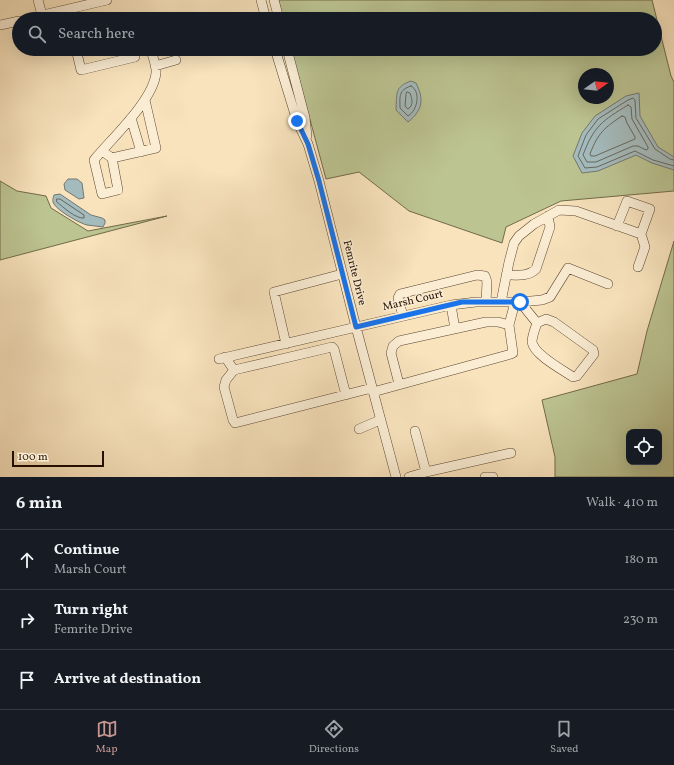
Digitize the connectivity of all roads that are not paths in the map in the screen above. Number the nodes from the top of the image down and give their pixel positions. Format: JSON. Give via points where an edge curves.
{"nodes":[{"id":1,"x":38,"y":0,"type":"edge"},
{"id":2,"x":262,"y":0,"type":"edge"},
{"id":3,"x":274,"y":0,"type":"edge"},
{"id":4,"x":102,"y":1,"type":"edge"},
{"id":5,"x":41,"y":12,"type":"edge"},
{"id":6,"x":55,"y":12,"type":"edge"},
{"id":7,"x":265,"y":12,"type":"edge"},
{"id":8,"x":277,"y":12,"type":"edge"},
{"id":9,"x":12,"y":22,"type":"edge"},
{"id":10,"x":0,"y":25,"type":"edge"},
{"id":11,"x":78,"y":56,"type":"edge"},
{"id":12,"x":135,"y":56,"type":"edge"},
{"id":13,"x":153,"y":56,"type":"edge"},
{"id":14,"x":277,"y":56,"type":"edge"},
{"id":15,"x":289,"y":56,"type":"edge"},
{"id":16,"x":176,"y":60,"type":"dead end"},
{"id":17,"x":155,"y":66,"type":"junction"},
{"id":18,"x":145,"y":100,"type":"junction"},
{"id":19,"x":131,"y":118,"type":"junction"},
{"id":20,"x":308,"y":144,"type":"junction"},
{"id":21,"x":102,"y":151,"type":"junction"},
{"id":22,"x":141,"y":152,"type":"junction"},
{"id":23,"x":112,"y":158,"type":"junction"},
{"id":24,"x":548,"y":216,"type":"junction"},
{"id":25,"x":617,"y":226,"type":"junction"},
{"id":26,"x":641,"y":234,"type":"junction"},
{"id":27,"x":638,"y":267,"type":"dead end"},
{"id":28,"x":342,"y":274,"type":"junction"},
{"id":29,"x":506,"y":275,"type":"junction"},
{"id":30,"x":608,"y":284,"type":"dead end"},
{"id":31,"x":486,"y":302,"type":"junction"},
{"id":32,"x":501,"y":302,"type":"junction"},
{"id":33,"x":517,"y":302,"type":"junction"},
{"id":34,"x":450,"y":304,"type":"junction"},
{"id":35,"x":403,"y":316,"type":"junction"},
{"id":36,"x":537,"y":323,"type":"junction"},
{"id":37,"x":509,"y":326,"type":"junction"},
{"id":38,"x":356,"y":327,"type":"junction"},
{"id":39,"x":455,"y":329,"type":"junction"},
{"id":40,"x":297,"y":341,"type":"junction"},
{"id":41,"x":286,"y":344,"type":"junction"},
{"id":42,"x":301,"y":354,"type":"junction"},
{"id":43,"x":234,"y":370,"type":"junction"},
{"id":44,"x":399,"y":384,"type":"junction"},
{"id":45,"x":373,"y":390,"type":"junction"},
{"id":46,"x":346,"y":395,"type":"junction"},
{"id":47,"x":380,"y":420,"type":"junction"},
{"id":48,"x":359,"y":429,"type":"dead end"},
{"id":49,"x":415,"y":431,"type":"dead end"},
{"id":50,"x":511,"y":453,"type":"dead end"},
{"id":51,"x":426,"y":472,"type":"junction"},
{"id":52,"x":396,"y":477,"type":"edge"},
{"id":53,"x":409,"y":477,"type":"edge"},
{"id":54,"x":485,"y":477,"type":"edge"},
{"id":55,"x":493,"y":477,"type":"edge"}],
"edges":[{"from":1,"to":5,"type":"street"},
{"from":2,"to":7,"type":"street"},
{"from":3,"to":8,"type":"street"},
{"from":4,"to":6,"type":"street"},
{"from":9,"to":10,"type":"street"},
{"from":11,"to":12,"type":"street","via":[[81,70]]},
{"from":13,"to":17,"type":"street"},
{"from":14,"to":20,"type":"street","name":"Femrite Drive","via":[[297,121]]},
{"from":15,"to":20,"type":"street","name":"Femrite Drive","via":[[305,118]]},
{"from":16,"to":17,"type":"street"},
{"from":17,"to":18,"type":"street","via":[[156,72]]},
{"from":18,"to":19,"type":"street"},
{"from":18,"to":22,"type":"street","via":[[156,148]]},
{"from":19,"to":21,"type":"street"},
{"from":19,"to":22,"type":"street"},
{"from":20,"to":28,"type":"street","name":"Femrite Drive"},
{"from":21,"to":23,"type":"street"},
{"from":21,"to":23,"type":"street","via":[[94,160],[102,194],[118,190]]},
{"from":22,"to":23,"type":"street"},
{"from":24,"to":25,"type":"street","via":[[559,210],[576,211]]},
{"from":24,"to":29,"type":"street","via":[[534,224],[514,243]]},
{"from":24,"to":29,"type":"street","via":[[550,227],[536,268],[526,275]]},
{"from":25,"to":26,"type":"street"},
{"from":25,"to":26,"type":"street","via":[[627,201],[650,209]]},
{"from":26,"to":27,"type":"street","via":[[645,247]]},
{"from":28,"to":38,"type":"street","name":"Femrite Drive"},
{"from":28,"to":41,"type":"street","via":[[274,292]]},
{"from":29,"to":32,"type":"street"},
{"from":30,"to":33,"type":"street","name":"Marsh Court","via":[[568,268],[550,297]]},
{"from":31,"to":32,"type":"street","name":"Marsh Court"},
{"from":31,"to":34,"type":"street","name":"Marsh Court"},
{"from":31,"to":35,"type":"street","via":[[487,282],[485,276],[477,275],[400,294],[398,298]]},
{"from":32,"to":33,"type":"street","name":"Marsh Court"},
{"from":33,"to":36,"type":"street"},
{"from":33,"to":37,"type":"street"},
{"from":34,"to":35,"type":"street","name":"Marsh Court"},
{"from":34,"to":39,"type":"street"},
{"from":35,"to":38,"type":"street","name":"Marsh Court"},
{"from":36,"to":36,"type":"street","via":[[532,342],[535,350],[573,377],[577,376],[594,354],[593,350],[554,322],[546,319]]},
{"from":37,"to":39,"type":"street","via":[[498,322],[486,322]]},
{"from":37,"to":44,"type":"street","via":[[513,348],[511,354]]},
{"from":38,"to":40,"type":"street","name":"Marsh Court"},
{"from":38,"to":45,"type":"street","name":"Femrite Drive"},
{"from":39,"to":44,"type":"street","via":[[399,341],[393,346],[391,353]]},
{"from":40,"to":41,"type":"street","name":"Marsh Court"},
{"from":40,"to":42,"type":"street"},
{"from":41,"to":43,"type":"street","name":"Marsh Court","via":[[222,358]]},
{"from":42,"to":43,"type":"street"},
{"from":42,"to":46,"type":"street","via":[[332,347]]},
{"from":43,"to":46,"type":"street","via":[[224,387],[235,423]]},
{"from":44,"to":45,"type":"street"},
{"from":45,"to":46,"type":"street"},
{"from":45,"to":47,"type":"street","name":"Femrite Drive"},
{"from":47,"to":48,"type":"street"},
{"from":47,"to":52,"type":"street","name":"Femrite Drive"},
{"from":49,"to":51,"type":"street"},
{"from":50,"to":51,"type":"street"},
{"from":51,"to":53,"type":"street"},
{"from":54,"to":55,"type":"street"}]}
